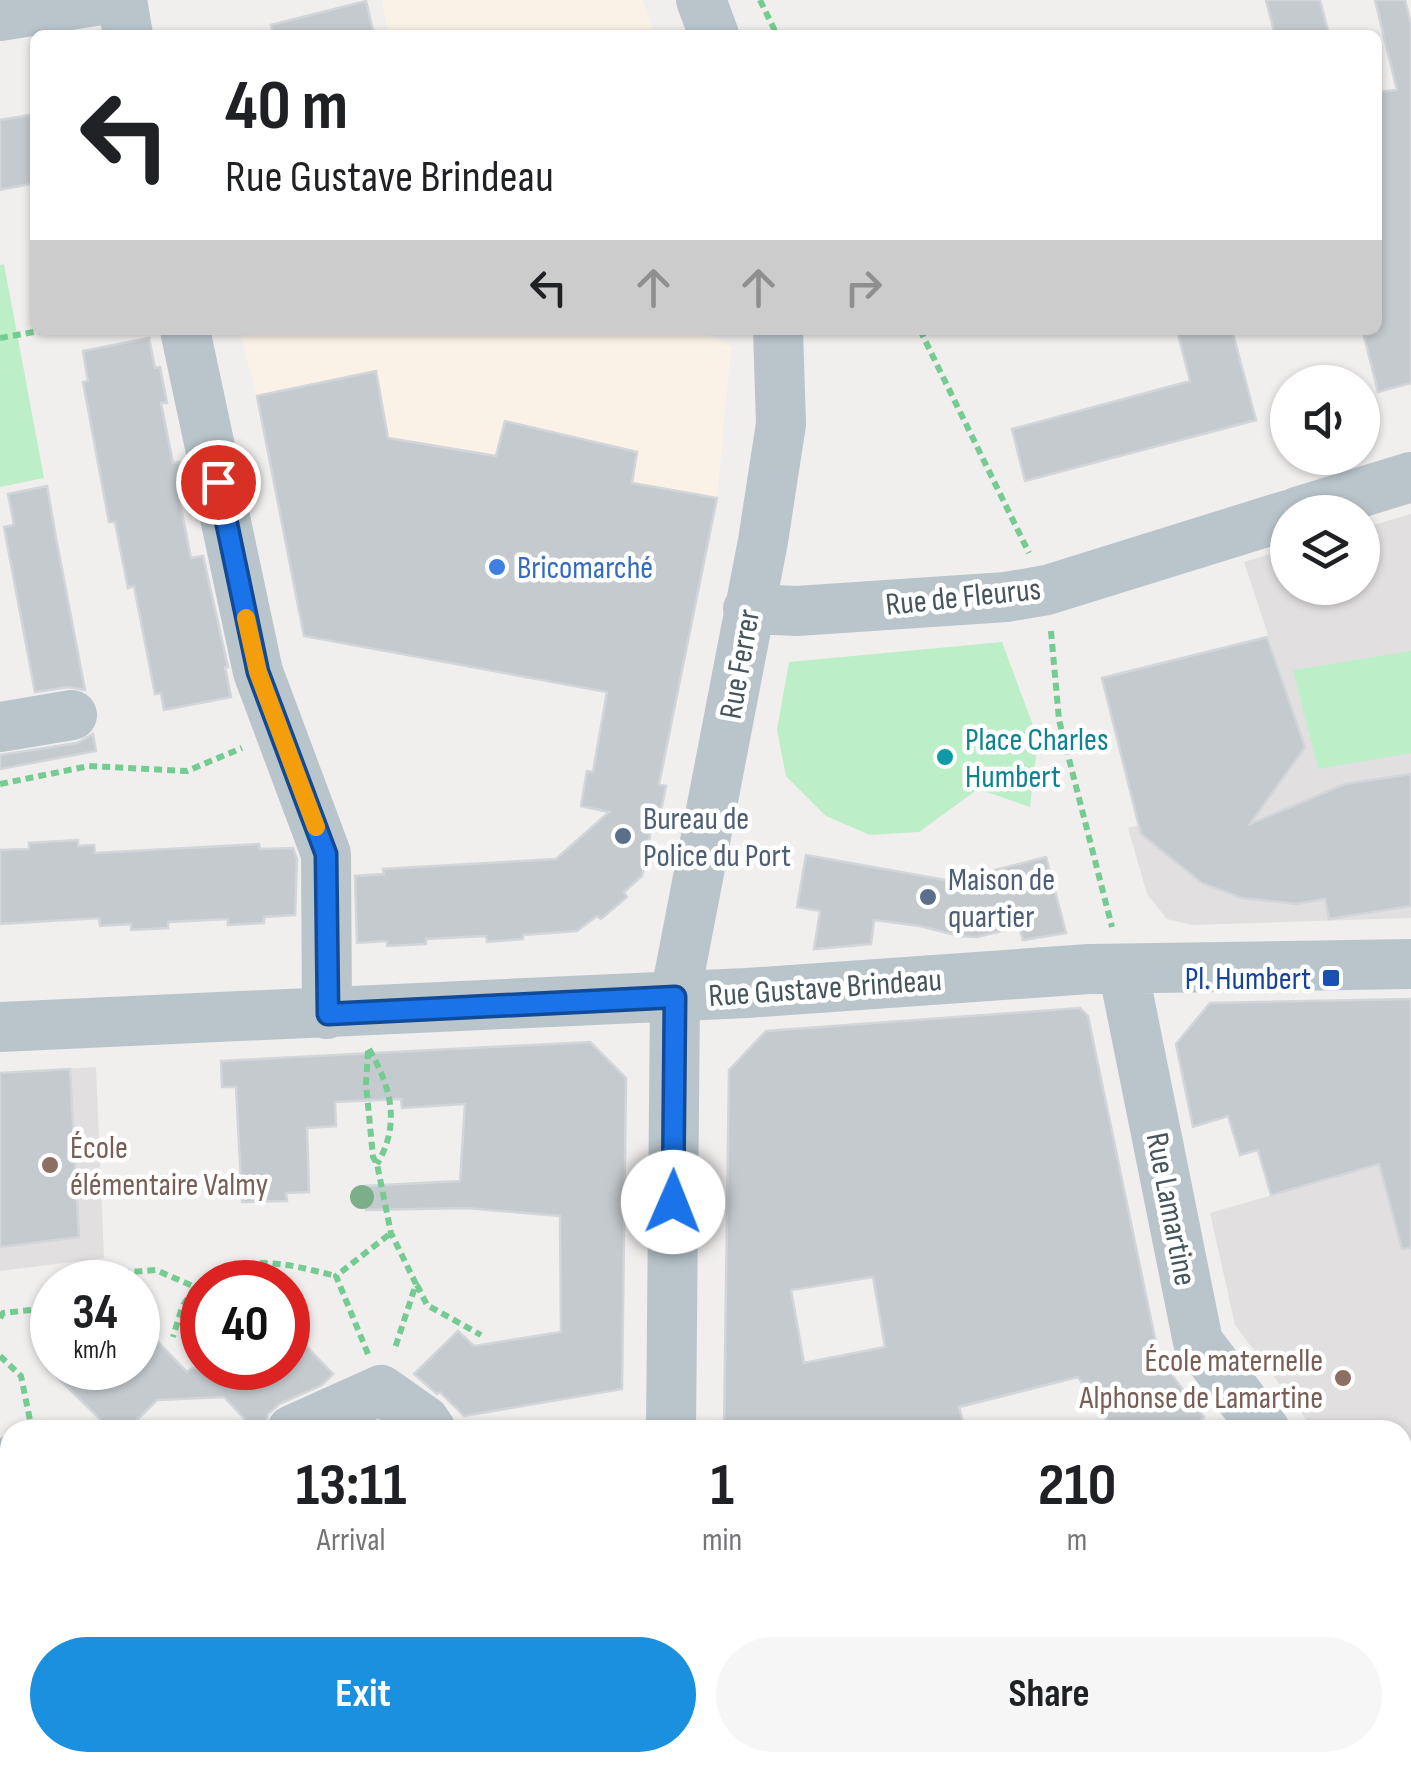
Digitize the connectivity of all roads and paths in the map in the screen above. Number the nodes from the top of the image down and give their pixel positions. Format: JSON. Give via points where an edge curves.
{"nodes":[{"id":1,"x":101,"y":0,"type":"edge"},
{"id":2,"x":122,"y":0,"type":"edge"},
{"id":3,"x":701,"y":0,"type":"edge"},
{"id":4,"x":760,"y":0,"type":"edge"},
{"id":5,"x":0,"y":16,"type":"edge"},
{"id":6,"x":127,"y":30,"type":"edge"},
{"id":7,"x":712,"y":30,"type":"edge"},
{"id":8,"x":775,"y":30,"type":"edge"},
{"id":9,"x":30,"y":333,"type":"edge"},
{"id":10,"x":187,"y":335,"type":"edge"},
{"id":11,"x":778,"y":335,"type":"edge"},
{"id":12,"x":922,"y":335,"type":"edge"},
{"id":13,"x":0,"y":338,"type":"edge"},
{"id":14,"x":1411,"y":477,"type":"edge"},
{"id":15,"x":1352,"y":495,"type":"edge"},
{"id":16,"x":1270,"y":522,"type":"edge"},
{"id":17,"x":1047,"y":590,"type":"junction"},
{"id":18,"x":748,"y":608,"type":"junction"},
{"id":19,"x":72,"y":715,"type":"dead end"},
{"id":20,"x":0,"y":727,"type":"edge"},
{"id":21,"x":280,"y":731,"type":"junction"},
{"id":22,"x":0,"y":784,"type":"edge"},
{"id":23,"x":1411,"y":964,"type":"edge"},
{"id":24,"x":1123,"y":969,"type":"junction"},
{"id":25,"x":675,"y":997,"type":"junction"},
{"id":26,"x":328,"y":1014,"type":"junction"},
{"id":27,"x":0,"y":1027,"type":"edge"},
{"id":28,"x":377,"y":1164,"type":"junction"},
{"id":29,"x":391,"y":1234,"type":"junction"},
{"id":30,"x":310,"y":1270,"type":"edge"},
{"id":31,"x":336,"y":1276,"type":"junction"},
{"id":32,"x":416,"y":1284,"type":"junction"},
{"id":33,"x":30,"y":1310,"type":"edge"},
{"id":34,"x":1,"y":1314,"type":"edge"},
{"id":35,"x":180,"y":1314,"type":"edge"},
{"id":36,"x":481,"y":1335,"type":"dead end"},
{"id":37,"x":173,"y":1337,"type":"dead end"},
{"id":38,"x":0,"y":1356,"type":"edge"},
{"id":39,"x":380,"y":1390,"type":"junction"},
{"id":40,"x":30,"y":1420,"type":"edge"},
{"id":41,"x":314,"y":1420,"type":"edge"},
{"id":42,"x":422,"y":1420,"type":"edge"},
{"id":43,"x":671,"y":1420,"type":"edge"},
{"id":44,"x":1257,"y":1420,"type":"edge"}],
"edges":[{"from":1,"to":5,"type":"street"},
{"from":2,"to":6,"type":"street"},
{"from":3,"to":7,"type":"street"},
{"from":4,"to":8,"type":"path"},
{"from":9,"to":13,"type":"path"},
{"from":10,"to":21,"type":"street","via":[[258,672]]},
{"from":11,"to":18,"type":"street","name":"Rue Ferrer","via":[[781,424]]},
{"from":12,"to":17,"type":"path"},
{"from":14,"to":15,"type":"street"},
{"from":16,"to":17,"type":"street","name":"Rue de Fleurus"},
{"from":17,"to":18,"type":"street","name":"Rue de Fleurus","via":[[797,611]]},
{"from":17,"to":24,"type":"path","via":[[1060,720]]},
{"from":18,"to":25,"type":"street","name":"Rue Ferrer"},
{"from":19,"to":20,"type":"street"},
{"from":21,"to":22,"type":"path","via":[[187,771],[90,766]]},
{"from":21,"to":26,"type":"street","via":[[326,854]]},
{"from":23,"to":24,"type":"street","name":"Rue Gustave Brindeau"},
{"from":24,"to":25,"type":"street","name":"Rue Gustave Brindeau"},
{"from":24,"to":44,"type":"street","name":"Rue Lamartine","via":[[1198,1342]]},
{"from":25,"to":26,"type":"street","name":"Rue Gustave Brindeau"},
{"from":25,"to":43,"type":"street","name":"Rue Ferrer"},
{"from":26,"to":27,"type":"street","name":"Rue Gustave Brindeau"},
{"from":28,"to":28,"type":"path","via":[[392,1128],[390,1092],[368,1048]]},
{"from":28,"to":29,"type":"path"},
{"from":29,"to":31,"type":"path"},
{"from":29,"to":32,"type":"path"},
{"from":30,"to":31,"type":"path"},
{"from":31,"to":39,"type":"path"},
{"from":32,"to":36,"type":"path","via":[[427,1305]]},
{"from":32,"to":39,"type":"path"},
{"from":33,"to":34,"type":"path"},
{"from":35,"to":37,"type":"path"},
{"from":38,"to":40,"type":"path","via":[[21,1376]]},
{"from":39,"to":41,"type":"street"},
{"from":39,"to":42,"type":"street"}]}
